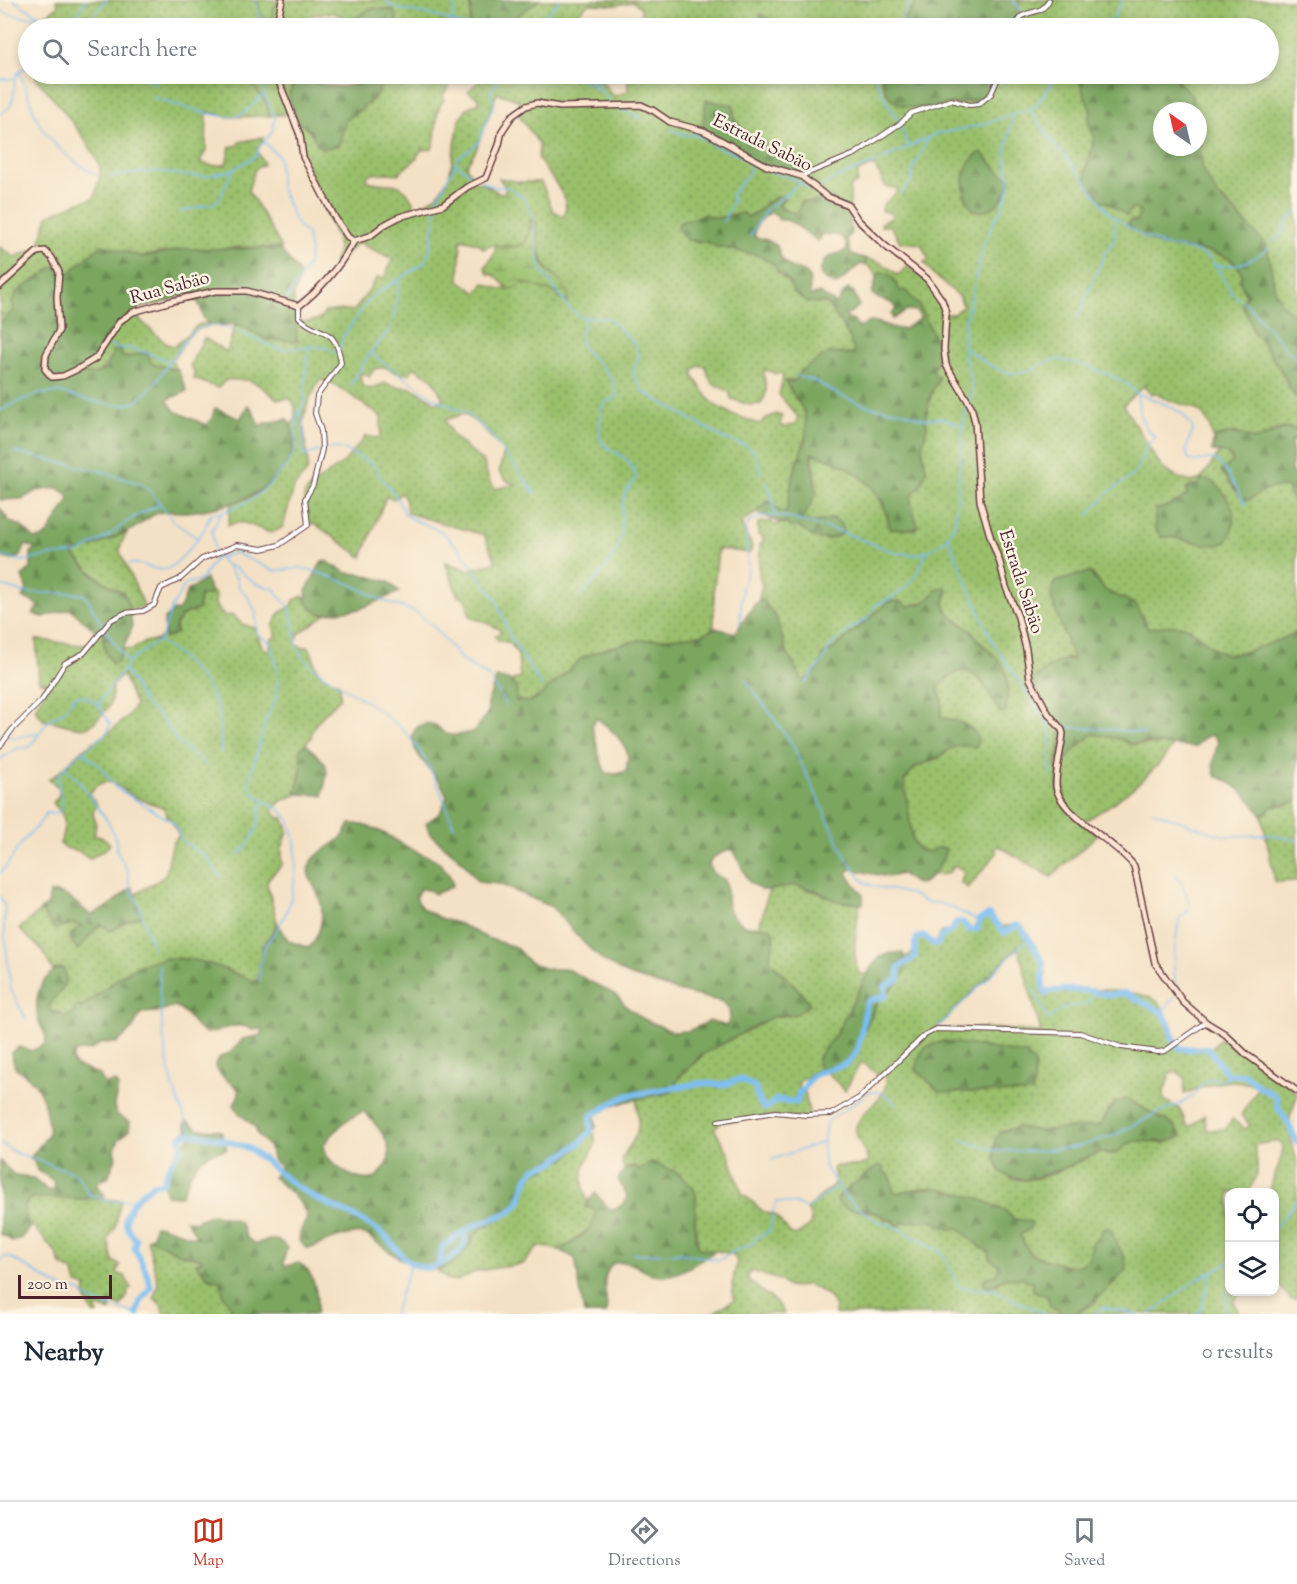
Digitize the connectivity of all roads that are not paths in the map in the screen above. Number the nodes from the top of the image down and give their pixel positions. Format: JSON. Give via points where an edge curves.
{"nodes":[{"id":1,"x":282,"y":0,"type":"edge"},
{"id":2,"x":1049,"y":0,"type":"edge"},
{"id":3,"x":278,"y":18,"type":"edge"},
{"id":4,"x":1021,"y":18,"type":"edge"},
{"id":5,"x":280,"y":84,"type":"edge"},
{"id":6,"x":996,"y":84,"type":"edge"},
{"id":7,"x":801,"y":176,"type":"junction"},
{"id":8,"x":354,"y":241,"type":"junction"},
{"id":9,"x":0,"y":286,"type":"edge"},
{"id":10,"x":299,"y":306,"type":"junction"},
{"id":11,"x":0,"y":746,"type":"edge"},
{"id":12,"x":1206,"y":1022,"type":"junction"},
{"id":13,"x":1297,"y":1091,"type":"edge"},
{"id":14,"x":718,"y":1121,"type":"dead end"}],
"edges":[{"from":1,"to":3,"type":"street"},
{"from":2,"to":4,"type":"street","via":[[1040,11]]},
{"from":5,"to":8,"type":"street","via":[[300,135],[303,157],[335,218]]},
{"from":6,"to":7,"type":"street","via":[[979,104],[951,100],[911,113],[855,154]]},
{"from":7,"to":8,"type":"street","name":"Estrada Sabäo","via":[[767,166],[704,131],[670,122],[641,105],[560,107],[537,103],[512,116],[502,131],[486,178],[443,205],[399,217],[370,236]]},
{"from":7,"to":12,"type":"street","name":"Estrada Sabäo","via":[[826,196],[848,205],[884,245],[927,279],[942,300],[946,312],[946,365],[971,406],[975,422],[983,515],[1018,617],[1030,679],[1063,734],[1056,786],[1066,808],[1127,856],[1134,866],[1155,963],[1183,1002]]},
{"from":8,"to":10,"type":"street","via":[[331,276]]},
{"from":9,"to":10,"type":"street","name":"Rua Sabäo","via":[[37,252],[45,251],[52,258],[59,272],[59,330],[46,356],[45,369],[52,377],[63,376],[96,358],[120,321],[134,312],[172,300],[215,291],[247,291]]},
{"from":10,"to":11,"type":"street","via":[[299,317],[304,323],[329,334],[335,342],[341,363],[317,396],[315,413],[322,449],[313,485],[305,499],[308,525],[279,545],[262,549],[237,545],[202,559],[180,579],[160,588],[154,605],[111,620],[84,653],[64,663],[42,700]]},
{"from":12,"to":13,"type":"street","name":"Estrada Sabäo"},
{"from":12,"to":14,"type":"street","via":[[1158,1052],[1118,1047],[1080,1033],[937,1029],[925,1035],[859,1098],[831,1114],[775,1112]]}]}
